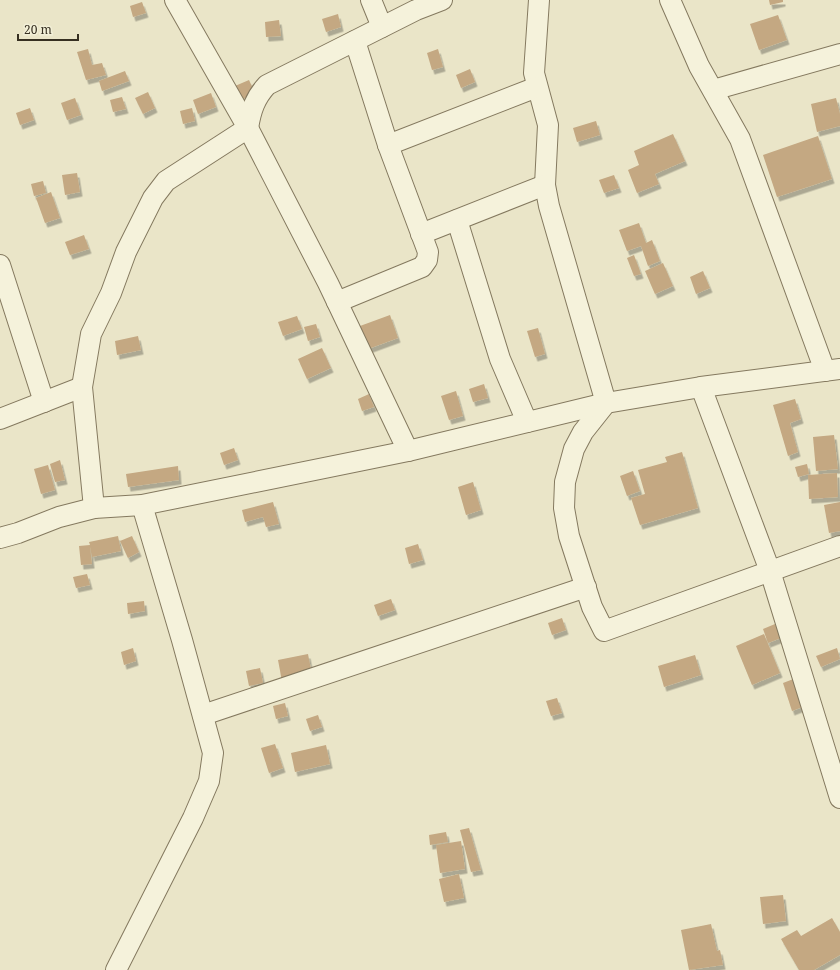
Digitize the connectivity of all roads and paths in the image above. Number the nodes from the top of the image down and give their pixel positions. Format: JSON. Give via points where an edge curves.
{"nodes":[{"id":1,"x":174,"y":0,"type":"edge"},
{"id":2,"x":371,"y":0,"type":"edge"},
{"id":3,"x":442,"y":0,"type":"edge"},
{"id":4,"x":539,"y":0,"type":"edge"},
{"id":5,"x":670,"y":0,"type":"edge"},
{"id":6,"x":382,"y":27,"type":"junction"},
{"id":7,"x":356,"y":41,"type":"junction"},
{"id":8,"x":840,"y":54,"type":"edge"},
{"id":9,"x":537,"y":87,"type":"junction"},
{"id":10,"x":713,"y":90,"type":"junction"},
{"id":11,"x":248,"y":128,"type":"junction"},
{"id":12,"x":388,"y":145,"type":"junction"},
{"id":13,"x":545,"y":185,"type":"junction"},
{"id":14,"x":457,"y":220,"type":"junction"},
{"id":15,"x":421,"y":234,"type":"junction"},
{"id":16,"x":0,"y":265,"type":"edge"},
{"id":17,"x":337,"y":302,"type":"junction"},
{"id":18,"x":832,"y":370,"type":"edge"},
{"id":19,"x":82,"y":387,"type":"junction"},
{"id":20,"x":701,"y":387,"type":"junction"},
{"id":21,"x":44,"y":402,"type":"junction"},
{"id":22,"x":606,"y":403,"type":"junction"},
{"id":23,"x":0,"y":419,"type":"edge"},
{"id":24,"x":527,"y":422,"type":"junction"},
{"id":25,"x":408,"y":451,"type":"junction"},
{"id":26,"x":142,"y":505,"type":"junction"},
{"id":27,"x":94,"y":508,"type":"junction"},
{"id":28,"x":0,"y":538,"type":"edge"},
{"id":29,"x":840,"y":546,"type":"edge"},
{"id":30,"x":770,"y":571,"type":"junction"},
{"id":31,"x":586,"y":587,"type":"junction"},
{"id":32,"x":203,"y":715,"type":"junction"},
{"id":33,"x":840,"y":798,"type":"edge"},
{"id":34,"x":116,"y":970,"type":"edge"}],
"edges":[{"from":1,"to":11,"type":"street"},
{"from":2,"to":6,"type":"street"},
{"from":3,"to":6,"type":"street"},
{"from":4,"to":9,"type":"street","via":[[534,73]]},
{"from":5,"to":10,"type":"street"},
{"from":6,"to":7,"type":"street"},
{"from":7,"to":11,"type":"street","via":[[267,85],[258,95],[252,108]]},
{"from":7,"to":12,"type":"street"},
{"from":8,"to":10,"type":"street"},
{"from":9,"to":12,"type":"street"},
{"from":9,"to":13,"type":"street","via":[[548,125]]},
{"from":10,"to":18,"type":"street","via":[[740,139]]},
{"from":11,"to":17,"type":"street"},
{"from":11,"to":19,"type":"street","via":[[166,181],[153,198],[126,252],[111,293],[91,334]]},
{"from":12,"to":15,"type":"street"},
{"from":13,"to":14,"type":"street"},
{"from":13,"to":22,"type":"street"},
{"from":14,"to":15,"type":"street"},
{"from":14,"to":24,"type":"street","via":[[500,359]]},
{"from":15,"to":17,"type":"street","via":[[428,252],[427,260],[422,267]]},
{"from":16,"to":21,"type":"street"},
{"from":17,"to":25,"type":"street"},
{"from":18,"to":20,"type":"street"},
{"from":19,"to":21,"type":"street"},
{"from":19,"to":27,"type":"street"},
{"from":20,"to":22,"type":"street"},
{"from":20,"to":30,"type":"street"},
{"from":21,"to":23,"type":"street"},
{"from":22,"to":24,"type":"street"},
{"from":22,"to":31,"type":"street","via":[[577,443],[565,482],[564,508],[569,536]]},
{"from":24,"to":25,"type":"street"},
{"from":25,"to":26,"type":"street"},
{"from":26,"to":27,"type":"street"},
{"from":26,"to":32,"type":"street"},
{"from":27,"to":28,"type":"street","via":[[59,517]]},
{"from":29,"to":30,"type":"street"},
{"from":30,"to":31,"type":"street","via":[[604,631],[592,607]]},
{"from":30,"to":33,"type":"street"},
{"from":31,"to":32,"type":"street"},
{"from":32,"to":34,"type":"street","via":[[212,753],[209,782]]}]}
